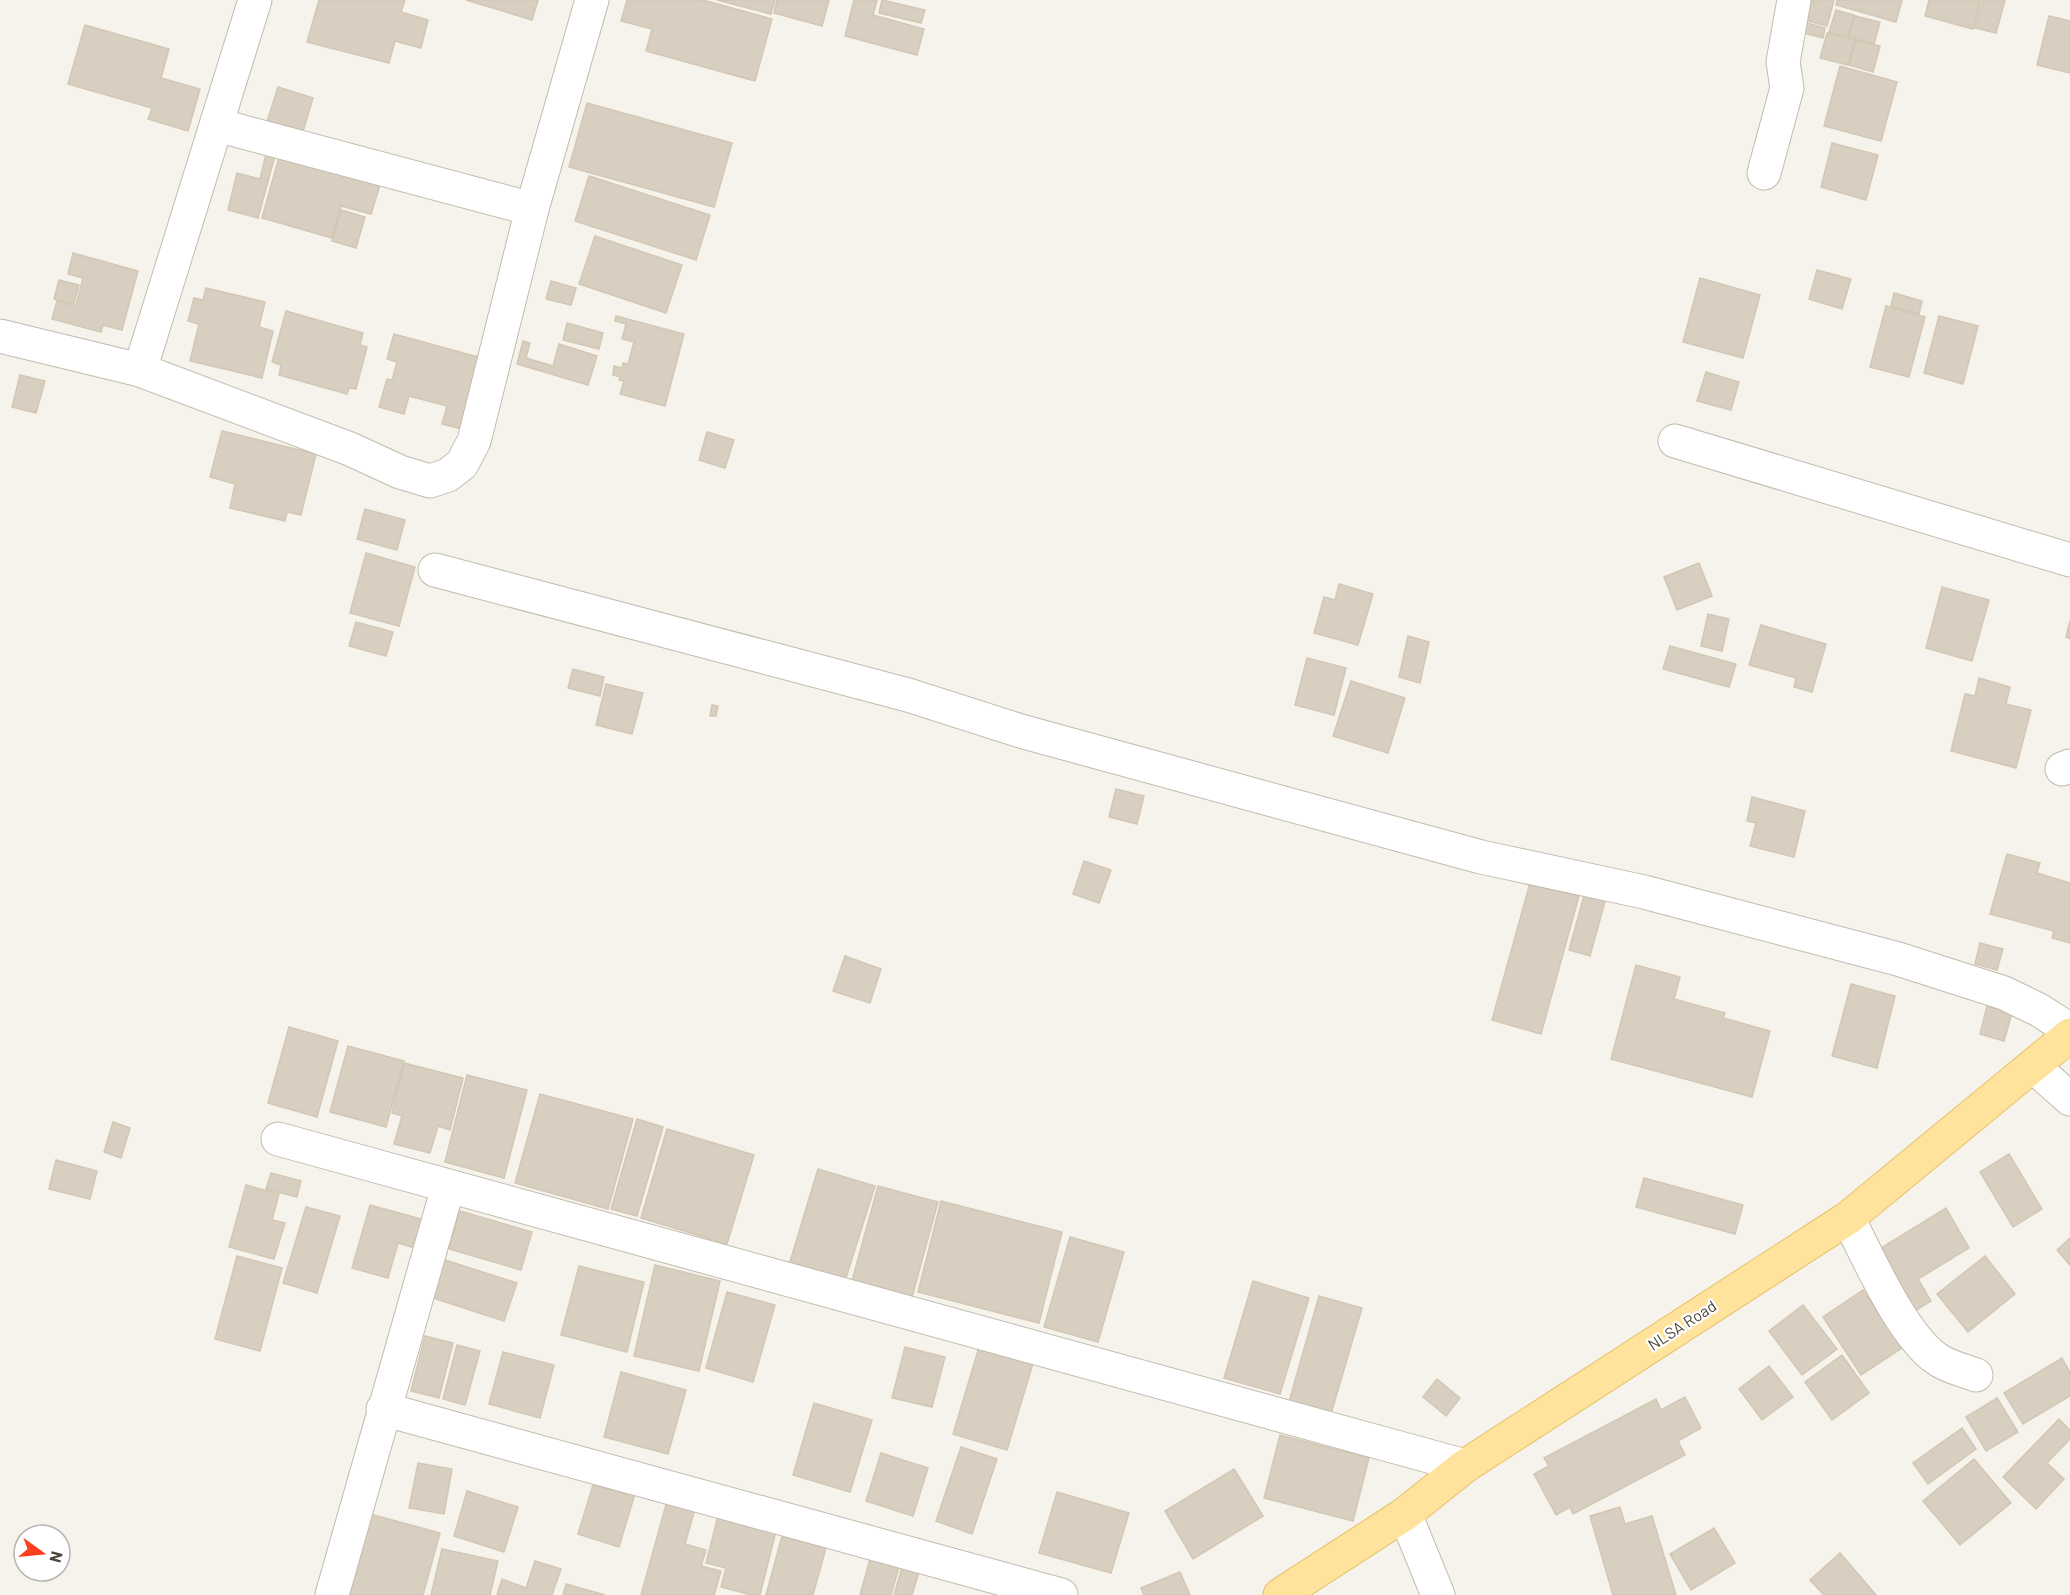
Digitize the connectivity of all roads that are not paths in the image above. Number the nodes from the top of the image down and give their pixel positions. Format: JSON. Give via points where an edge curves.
{"nodes":[{"id":1,"x":255,"y":0,"type":"edge"},
{"id":2,"x":592,"y":0,"type":"edge"},
{"id":3,"x":1794,"y":0,"type":"edge"},
{"id":4,"x":217,"y":125,"type":"junction"},
{"id":5,"x":1764,"y":173,"type":"dead end"},
{"id":6,"x":532,"y":209,"type":"junction"},
{"id":7,"x":0,"y":336,"type":"edge"},
{"id":8,"x":140,"y":370,"type":"junction"},
{"id":9,"x":1675,"y":441,"type":"dead end"},
{"id":10,"x":2070,"y":560,"type":"edge"},
{"id":11,"x":435,"y":570,"type":"dead end"},
{"id":12,"x":2070,"y":1030,"type":"edge"},
{"id":13,"x":2070,"y":1035,"type":"edge"},
{"id":14,"x":2033,"y":1065,"type":"junction"},
{"id":15,"x":2070,"y":1099,"type":"edge"},
{"id":16,"x":278,"y":1139,"type":"dead end"},
{"id":17,"x":448,"y":1186,"type":"junction"},
{"id":18,"x":1848,"y":1218,"type":"junction"},
{"id":19,"x":1976,"y":1375,"type":"dead end"},
{"id":20,"x":383,"y":1409,"type":"junction"},
{"id":21,"x":1465,"y":1466,"type":"junction"},
{"id":22,"x":1405,"y":1514,"type":"junction"},
{"id":23,"x":332,"y":1595,"type":"edge"},
{"id":24,"x":1061,"y":1595,"type":"edge"},
{"id":25,"x":1280,"y":1595,"type":"edge"},
{"id":26,"x":1438,"y":1595,"type":"edge"}],
"edges":[{"from":1,"to":4,"type":"street"},
{"from":2,"to":6,"type":"street"},
{"from":3,"to":5,"type":"street","via":[[1783,62],[1787,88]]},
{"from":4,"to":6,"type":"street"},
{"from":4,"to":8,"type":"street"},
{"from":6,"to":8,"type":"street","via":[[474,441],[462,464],[448,475],[430,481],[400,472],[350,449]]},
{"from":7,"to":8,"type":"street"},
{"from":9,"to":10,"type":"street"},
{"from":11,"to":12,"type":"street","via":[[886,689],[1024,732],[1480,857],[1644,892],[1898,959],[2004,993]]},
{"from":13,"to":14,"type":"main road","name":"NLSA Road"},
{"from":14,"to":15,"type":"street"},
{"from":14,"to":18,"type":"main road","name":"NLSA Road"},
{"from":16,"to":17,"type":"street"},
{"from":17,"to":20,"type":"street"},
{"from":17,"to":21,"type":"street"},
{"from":18,"to":19,"type":"street","via":[[1913,1335],[1937,1359]]},
{"from":18,"to":21,"type":"main road","name":"NLSA Road"},
{"from":20,"to":23,"type":"street"},
{"from":20,"to":24,"type":"street"},
{"from":21,"to":22,"type":"main road","name":"NLSA Road"},
{"from":22,"to":25,"type":"main road","name":"NLSA Road"},
{"from":22,"to":26,"type":"street"}]}
